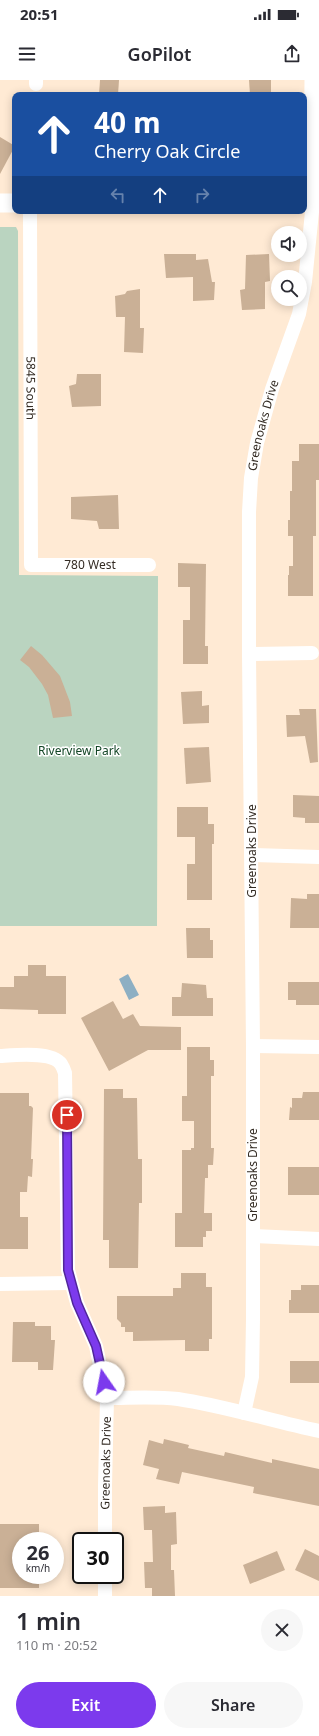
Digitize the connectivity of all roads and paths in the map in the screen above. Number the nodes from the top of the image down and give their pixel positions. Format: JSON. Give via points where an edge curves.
{"nodes":[{"id":1,"x":314,"y":80,"type":"edge"},
{"id":2,"x":312,"y":202,"type":"edge"},
{"id":3,"x":0,"y":203,"type":"edge"},
{"id":4,"x":12,"y":203,"type":"edge"},
{"id":5,"x":30,"y":214,"type":"edge"},
{"id":6,"x":31,"y":565,"type":"joint"},
{"id":7,"x":149,"y":565,"type":"dead end"},
{"id":8,"x":312,"y":653,"type":"dead end"},
{"id":9,"x":249,"y":654,"type":"junction"},
{"id":10,"x":252,"y":855,"type":"junction"},
{"id":11,"x":319,"y":857,"type":"edge"},
{"id":12,"x":254,"y":1046,"type":"junction"},
{"id":13,"x":319,"y":1047,"type":"edge"},
{"id":14,"x":0,"y":1056,"type":"edge"},
{"id":15,"x":253,"y":1236,"type":"junction"},
{"id":16,"x":319,"y":1239,"type":"edge"},
{"id":17,"x":70,"y":1283,"type":"junction"},
{"id":18,"x":0,"y":1284,"type":"edge"},
{"id":19,"x":107,"y":1398,"type":"junction"},
{"id":20,"x":244,"y":1413,"type":"junction"},
{"id":21,"x":319,"y":1431,"type":"edge"},
{"id":22,"x":105,"y":1532,"type":"edge"},
{"id":23,"x":105,"y":1584,"type":"edge"},
{"id":24,"x":105,"y":1596,"type":"edge"}],
"edges":[{"from":1,"to":2,"type":"street"},
{"from":2,"to":9,"type":"street","name":"Greenoaks Drive","via":[[305,282],[299,314],[272,389],[257,443],[251,478]]},
{"from":3,"to":4,"type":"street"},
{"from":5,"to":6,"type":"street","name":"5845 South"},
{"from":6,"to":7,"type":"street","name":"780 West"},
{"from":8,"to":9,"type":"street"},
{"from":9,"to":10,"type":"street","name":"Greenoaks Drive"},
{"from":10,"to":11,"type":"street"},
{"from":10,"to":12,"type":"street","name":"Greenoaks Drive"},
{"from":12,"to":13,"type":"street"},
{"from":12,"to":15,"type":"street","name":"Greenoaks Drive"},
{"from":14,"to":17,"type":"street","name":"Greenoaks Drive","via":[[50,1057],[61,1063],[65,1073],[67,1257]]},
{"from":15,"to":16,"type":"street"},
{"from":15,"to":20,"type":"street","name":"Greenoaks Drive","via":[[252,1377]]},
{"from":17,"to":18,"type":"street"},
{"from":17,"to":19,"type":"street","name":"Greenoaks Drive","via":[[96,1346]]},
{"from":19,"to":20,"type":"street","via":[[176,1399]]},
{"from":19,"to":22,"type":"street","name":"Greenoaks Drive"},
{"from":20,"to":21,"type":"street"},
{"from":23,"to":24,"type":"street"}]}
